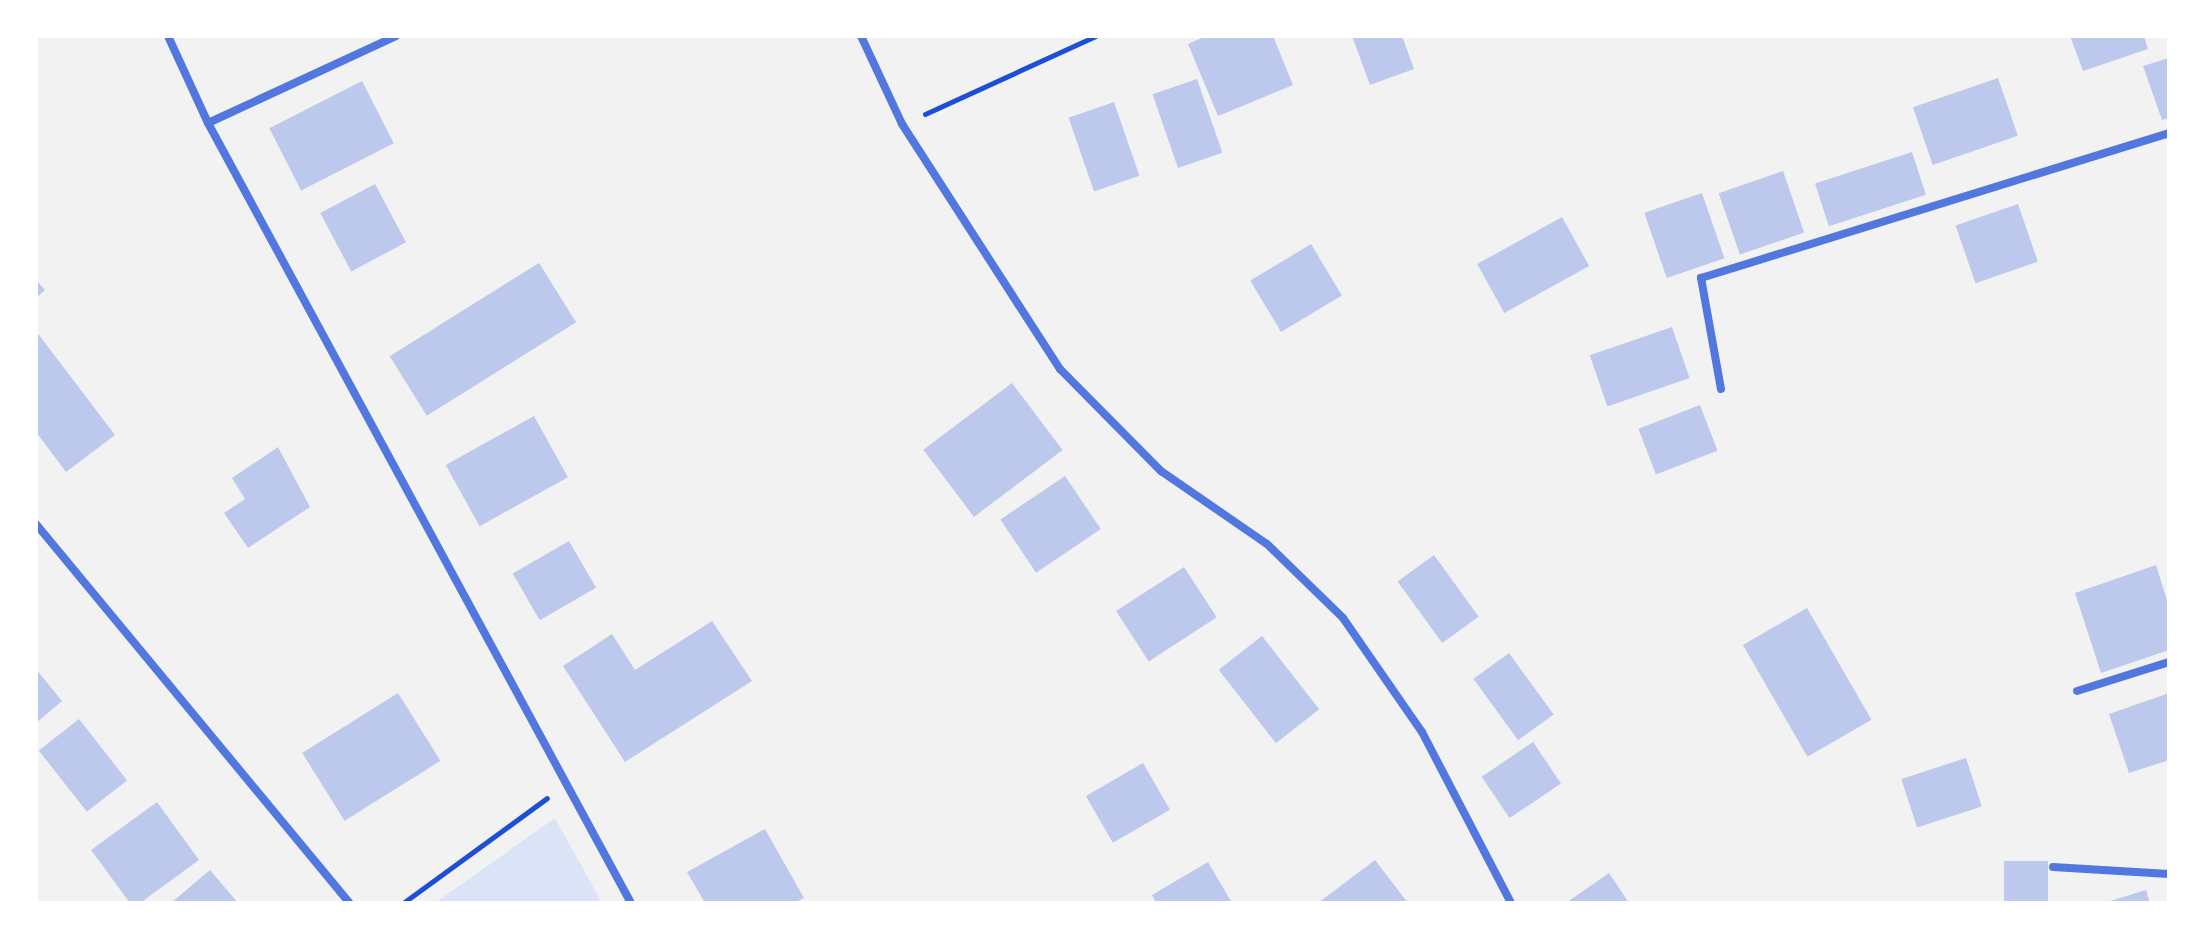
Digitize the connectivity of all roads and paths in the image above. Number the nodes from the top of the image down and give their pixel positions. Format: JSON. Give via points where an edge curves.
{"nodes":[{"id":1,"x":168,"y":36,"type":"edge"},
{"id":2,"x":396,"y":36,"type":"edge"},
{"id":3,"x":861,"y":36,"type":"edge"},
{"id":4,"x":1095,"y":36,"type":"edge"},
{"id":5,"x":208,"y":123,"type":"junction"},
{"id":6,"x":902,"y":124,"type":"junction"},
{"id":7,"x":2169,"y":133,"type":"edge"},
{"id":8,"x":1721,"y":389,"type":"dead end"},
{"id":9,"x":36,"y":524,"type":"edge"},
{"id":10,"x":2169,"y":662,"type":"edge"},
{"id":11,"x":2077,"y":691,"type":"dead end"},
{"id":12,"x":567,"y":784,"type":"junction"},
{"id":13,"x":2053,"y":867,"type":"dead end"},
{"id":14,"x":2169,"y":874,"type":"edge"},
{"id":15,"x":349,"y":903,"type":"edge"},
{"id":16,"x":403,"y":903,"type":"edge"},
{"id":17,"x":631,"y":903,"type":"edge"},
{"id":18,"x":1511,"y":903,"type":"edge"}],
"edges":[{"from":1,"to":5,"type":"street"},
{"from":2,"to":5,"type":"street"},
{"from":3,"to":6,"type":"street"},
{"from":4,"to":6,"type":"path"},
{"from":5,"to":12,"type":"street"},
{"from":6,"to":18,"type":"street","via":[[1060,369],[1161,471],[1267,544],[1343,618],[1422,732]]},
{"from":7,"to":8,"type":"street","via":[[1701,278]]},
{"from":9,"to":15,"type":"street"},
{"from":10,"to":11,"type":"street"},
{"from":12,"to":16,"type":"path"},
{"from":12,"to":17,"type":"street"},
{"from":13,"to":14,"type":"street"}]}
